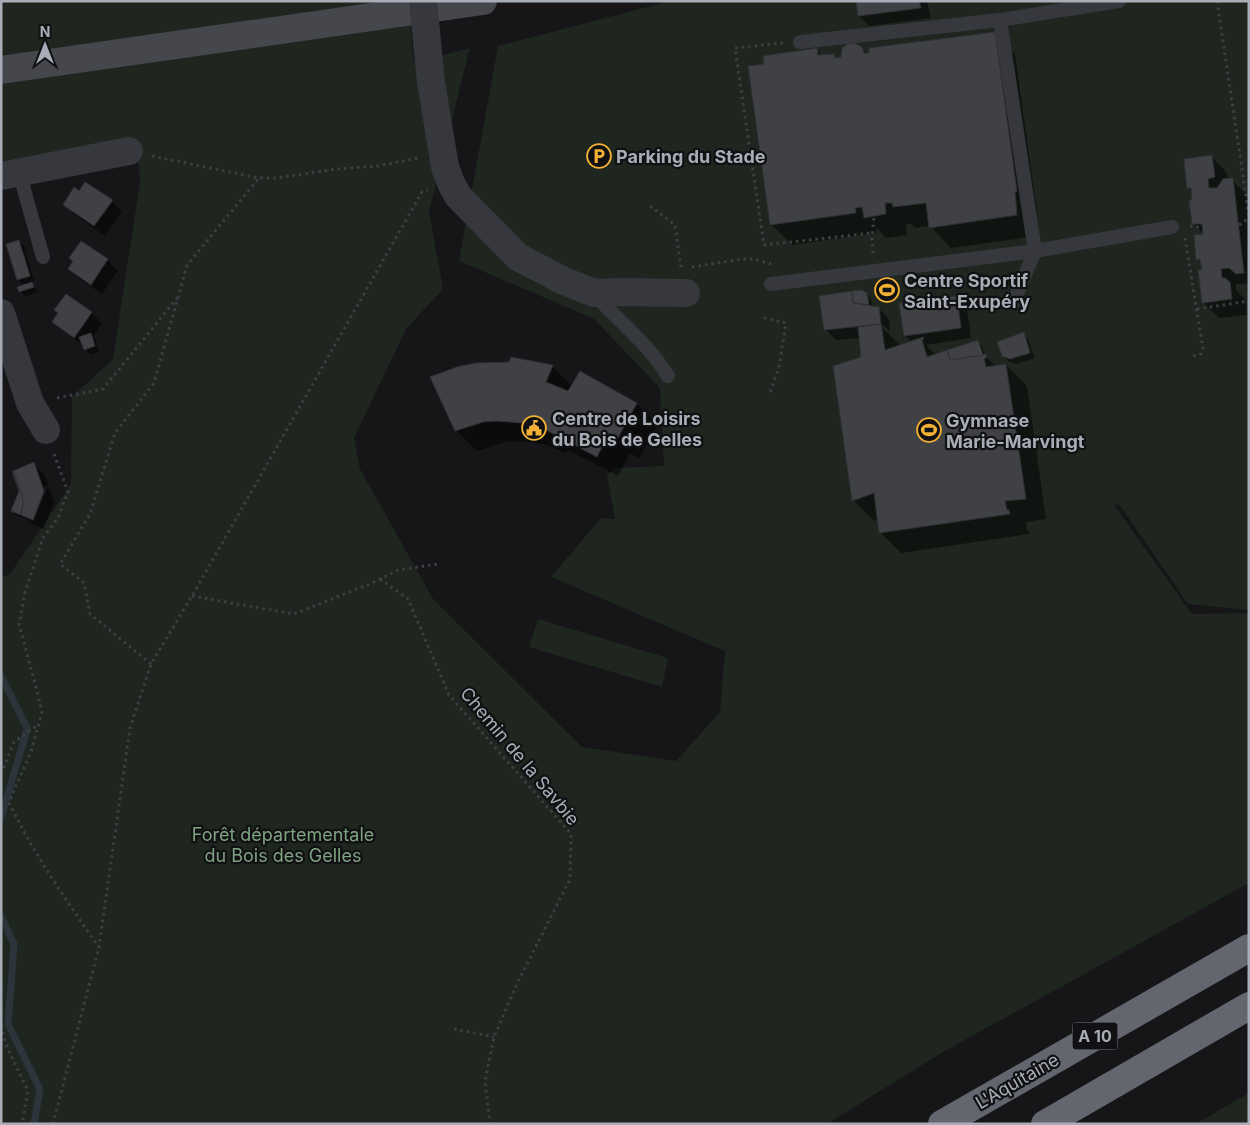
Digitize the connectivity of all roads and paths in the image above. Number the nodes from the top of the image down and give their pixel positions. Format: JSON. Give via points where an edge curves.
{"nodes":[{"id":1,"x":423,"y":1,"type":"edge"},
{"id":2,"x":483,"y":1,"type":"edge"},
{"id":3,"x":1119,"y":1,"type":"edge"},
{"id":4,"x":1217,"y":1,"type":"edge"},
{"id":5,"x":1000,"y":20,"type":"junction"},
{"id":6,"x":800,"y":42,"type":"joint"},
{"id":7,"x":1,"y":70,"type":"edge"},
{"id":8,"x":129,"y":151,"type":"joint"},
{"id":9,"x":442,"y":154,"type":"junction"},
{"id":10,"x":10,"y":174,"type":"edge"},
{"id":11,"x":259,"y":178,"type":"junction"},
{"id":12,"x":450,"y":183,"type":"junction"},
{"id":13,"x":650,"y":206,"type":"dead end"},
{"id":14,"x":874,"y":216,"type":"dead end"},
{"id":15,"x":1249,"y":217,"type":"edge"},
{"id":16,"x":1239,"y":225,"type":"dead end"},
{"id":17,"x":1172,"y":227,"type":"dead end"},
{"id":18,"x":872,"y":233,"type":"junction"},
{"id":19,"x":1185,"y":234,"type":"dead end"},
{"id":20,"x":872,"y":239,"type":"dead end"},
{"id":21,"x":1035,"y":251,"type":"junction"},
{"id":22,"x":43,"y":257,"type":"dead end"},
{"id":23,"x":774,"y":265,"type":"dead end"},
{"id":24,"x":771,"y":284,"type":"dead end"},
{"id":25,"x":594,"y":293,"type":"junction"},
{"id":26,"x":686,"y":293,"type":"dead end"},
{"id":27,"x":178,"y":296,"type":"junction"},
{"id":28,"x":1249,"y":301,"type":"edge"},
{"id":29,"x":1013,"y":303,"type":"dead end"},
{"id":30,"x":1197,"y":308,"type":"junction"},
{"id":31,"x":1,"y":313,"type":"edge"},
{"id":32,"x":764,"y":318,"type":"dead end"},
{"id":33,"x":1190,"y":356,"type":"dead end"},
{"id":34,"x":668,"y":376,"type":"dead end"},
{"id":35,"x":770,"y":393,"type":"dead end"},
{"id":36,"x":30,"y":403,"type":"junction"},
{"id":37,"x":46,"y":430,"type":"joint"},
{"id":38,"x":438,"y":564,"type":"dead end"},
{"id":39,"x":380,"y":579,"type":"junction"},
{"id":40,"x":192,"y":596,"type":"junction"},
{"id":41,"x":151,"y":664,"type":"junction"},
{"id":42,"x":38,"y":725,"type":"junction"},
{"id":43,"x":1,"y":774,"type":"edge"},
{"id":44,"x":99,"y":948,"type":"junction"},
{"id":45,"x":1249,"y":948,"type":"edge"},
{"id":46,"x":1249,"y":1006,"type":"edge"},
{"id":47,"x":1,"y":1026,"type":"edge"},
{"id":48,"x":454,"y":1030,"type":"dead end"},
{"id":49,"x":494,"y":1037,"type":"junction"},
{"id":50,"x":22,"y":1124,"type":"edge"},
{"id":51,"x":54,"y":1124,"type":"edge"},
{"id":52,"x":490,"y":1124,"type":"edge"},
{"id":53,"x":942,"y":1124,"type":"edge"},
{"id":54,"x":1044,"y":1124,"type":"edge"}],
"edges":[{"from":1,"to":9,"type":"street","bridge":true},
{"from":2,"to":7,"type":"main road"},
{"from":3,"to":5,"type":"lane"},
{"from":4,"to":15,"type":"path"},
{"from":5,"to":6,"type":"lane"},
{"from":5,"to":21,"type":"lane"},
{"from":6,"to":18,"type":"path","via":[[735,48],[764,245]]},
{"from":8,"to":10,"type":"street"},
{"from":8,"to":11,"type":"path"},
{"from":9,"to":11,"type":"path","via":[[378,166]]},
{"from":9,"to":12,"type":"street"},
{"from":10,"to":22,"type":"lane"},
{"from":11,"to":27,"type":"path","via":[[187,265]]},
{"from":12,"to":25,"type":"street","via":[[458,196],[518,257]]},
{"from":12,"to":40,"type":"path","via":[[422,192]]},
{"from":13,"to":23,"type":"path","via":[[676,225],[681,268],[754,258]]},
{"from":14,"to":18,"type":"path"},
{"from":15,"to":16,"type":"path"},
{"from":17,"to":21,"type":"lane"},
{"from":18,"to":20,"type":"path"},
{"from":19,"to":30,"type":"path"},
{"from":21,"to":24,"type":"lane"},
{"from":21,"to":29,"type":"lane"},
{"from":25,"to":26,"type":"street"},
{"from":25,"to":34,"type":"lane","via":[[657,358]]},
{"from":27,"to":36,"type":"path","via":[[103,389]]},
{"from":27,"to":41,"type":"path","via":[[154,383],[115,433],[90,514],[60,564],[84,584],[90,614]]},
{"from":28,"to":30,"type":"path"},
{"from":30,"to":33,"type":"path","via":[[1203,349],[1201,354]]},
{"from":31,"to":36,"type":"street"},
{"from":32,"to":35,"type":"path","via":[[786,323],[779,368]]},
{"from":36,"to":37,"type":"street"},
{"from":37,"to":42,"type":"path","via":[[68,492],[58,518],[43,538],[25,592],[19,624],[42,712]]},
{"from":38,"to":39,"type":"path","via":[[398,570]]},
{"from":39,"to":40,"type":"path","via":[[294,614]]},
{"from":39,"to":49,"type":"path","name":"Chemin de la Savbie","via":[[408,600],[449,695],[571,834],[570,879]]},
{"from":40,"to":41,"type":"path"},
{"from":41,"to":44,"type":"path","via":[[130,728]]},
{"from":42,"to":43,"type":"path","via":[[14,742]]},
{"from":42,"to":44,"type":"path","via":[[32,752],[10,803],[28,841]]},
{"from":44,"to":51,"type":"path"},
{"from":45,"to":53,"type":"highway","name":"L'Aquitaine","number":"A 10"},
{"from":46,"to":54,"type":"highway"},
{"from":47,"to":50,"type":"path","via":[[7,1047],[28,1091]]},
{"from":48,"to":49,"type":"path"},
{"from":49,"to":52,"type":"path","name":"Chemin de la Savbie","via":[[485,1081]]}]}
